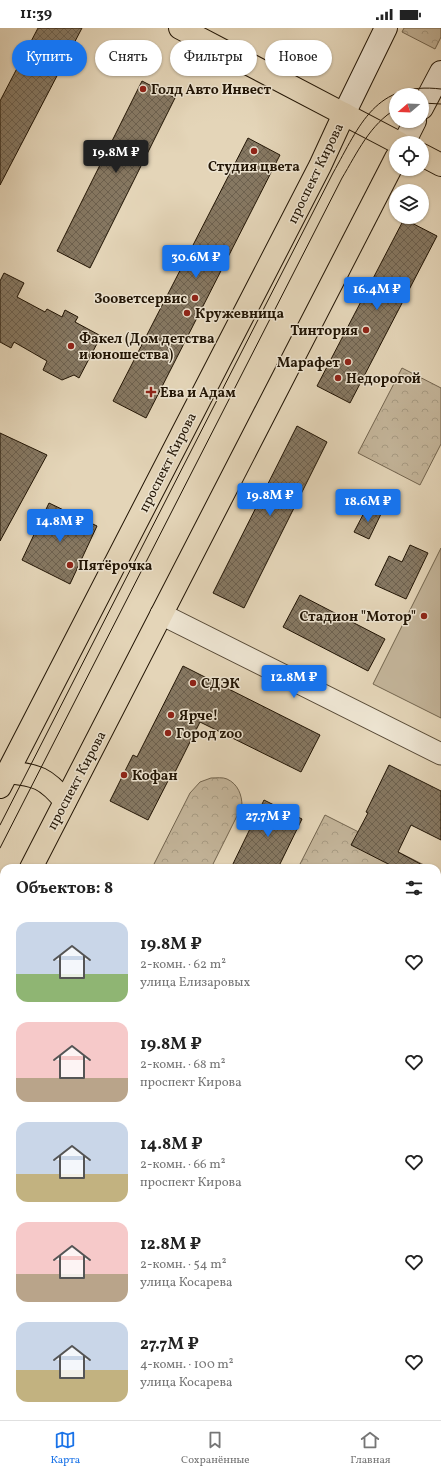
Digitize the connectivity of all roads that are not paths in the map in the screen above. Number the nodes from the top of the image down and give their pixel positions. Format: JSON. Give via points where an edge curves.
{"nodes":[{"id":1,"x":180,"y":28,"type":"edge"},
{"id":2,"x":386,"y":28,"type":"edge"},
{"id":3,"x":441,"y":72,"type":"edge"},
{"id":4,"x":429,"y":95,"type":"edge"},
{"id":5,"x":344,"y":114,"type":"junction"},
{"id":6,"x":389,"y":137,"type":"edge"},
{"id":7,"x":429,"y":159,"type":"edge"},
{"id":8,"x":441,"y":165,"type":"edge"},
{"id":9,"x":389,"y":172,"type":"edge"},
{"id":10,"x":161,"y":614,"type":"junction"},
{"id":11,"x":441,"y":754,"type":"edge"},
{"id":12,"x":4,"y":779,"type":"edge"},
{"id":13,"x":65,"y":801,"type":"junction"},
{"id":14,"x":33,"y":864,"type":"edge"}],
"edges":[{"from":1,"to":5,"type":"main road"},
{"from":2,"to":5,"type":"main road","name":"проспект Кирова"},
{"from":3,"to":4,"type":"main road"},
{"from":5,"to":6,"type":"main road"},
{"from":5,"to":12,"type":"main road","name":"проспект Кирова","via":[[320,166]]},
{"from":7,"to":8,"type":"main road"},
{"from":9,"to":10,"type":"main road","name":"проспект Кирова"},
{"from":10,"to":11,"type":"street"},
{"from":10,"to":13,"type":"main road","name":"проспект Кирова"},
{"from":12,"to":13,"type":"main road","via":[[26,774],[36,777],[54,788]]},
{"from":13,"to":14,"type":"main road","name":"проспект Кирова"}]}
